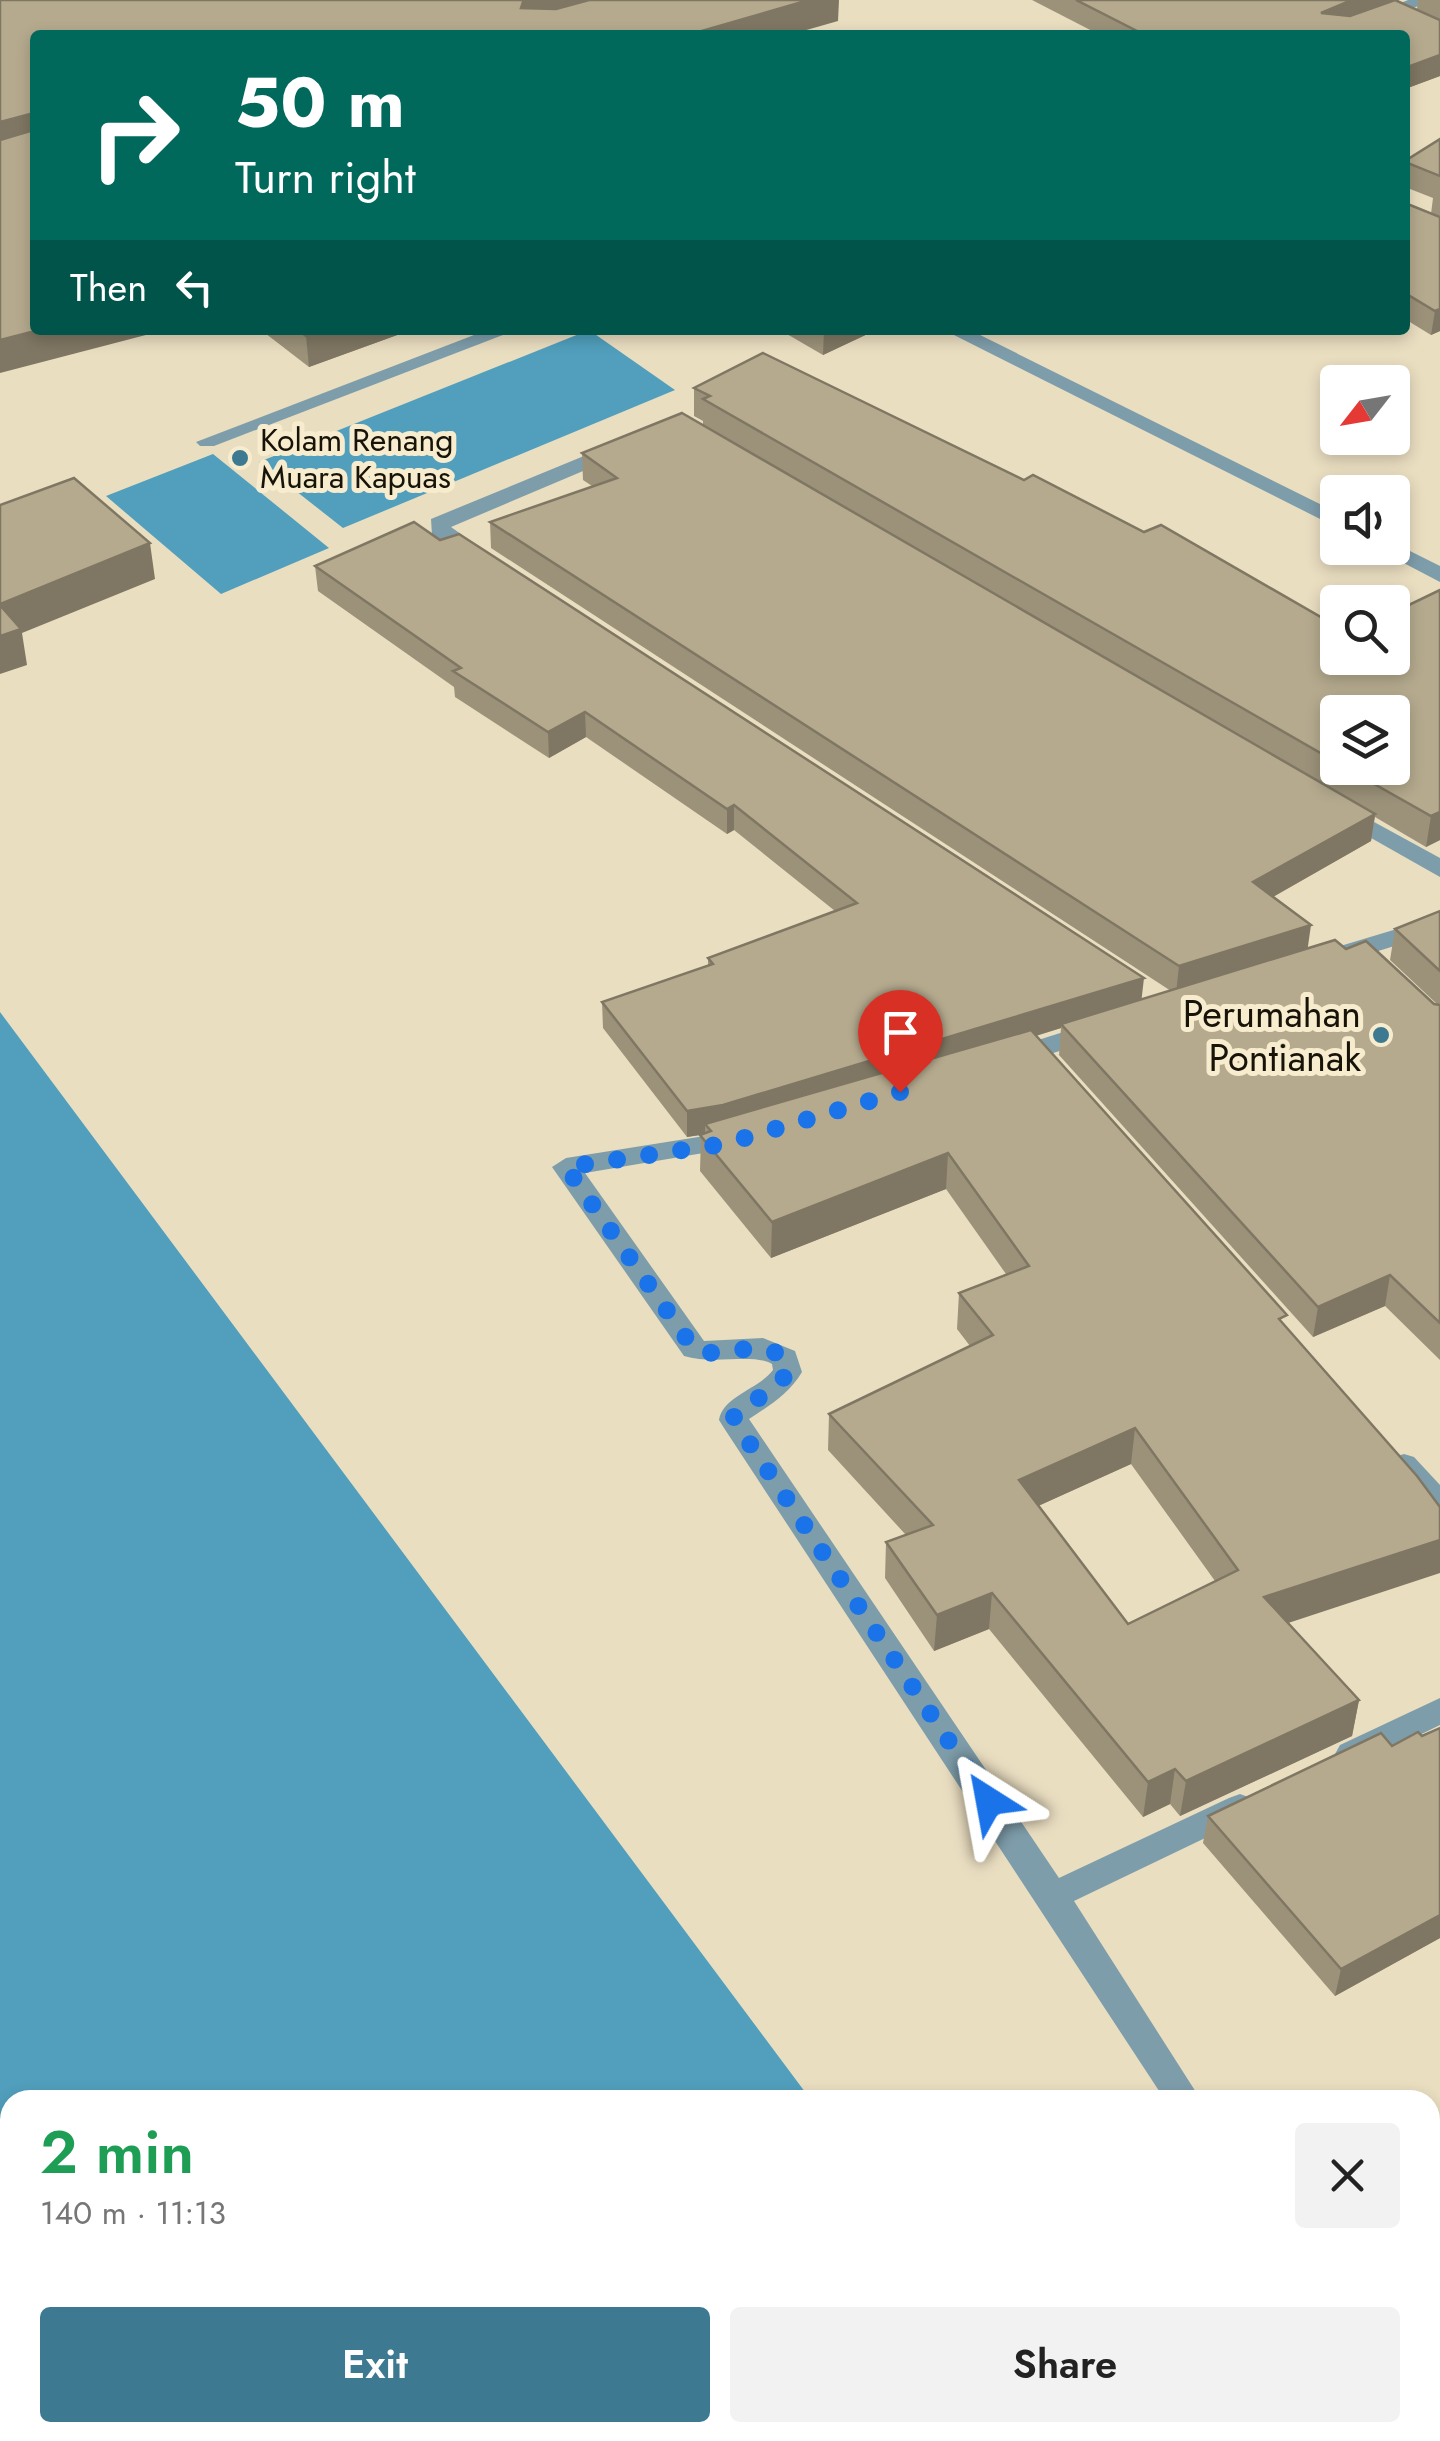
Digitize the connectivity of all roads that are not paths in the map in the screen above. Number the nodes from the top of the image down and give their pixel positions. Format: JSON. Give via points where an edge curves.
{"nodes":[{"id":1,"x":1424,"y":0,"type":"edge"},
{"id":2,"x":1393,"y":12,"type":"junction"},
{"id":3,"x":1424,"y":28,"type":"edge"},
{"id":4,"x":1344,"y":30,"type":"edge"},
{"id":5,"x":493,"y":335,"type":"edge"},
{"id":6,"x":964,"y":335,"type":"edge"},
{"id":7,"x":636,"y":440,"type":"edge"},
{"id":8,"x":207,"y":442,"type":"dead end"},
{"id":9,"x":1320,"y":513,"type":"edge"},
{"id":10,"x":1410,"y":560,"type":"edge"},
{"id":11,"x":493,"y":567,"type":"edge"},
{"id":12,"x":1440,"y":575,"type":"edge"},
{"id":13,"x":1320,"y":798,"type":"edge"},
{"id":14,"x":1440,"y":869,"type":"edge"},
{"id":15,"x":1440,"y":924,"type":"edge"},
{"id":16,"x":1358,"y":949,"type":"junction"},
{"id":17,"x":1301,"y":966,"type":"edge"},
{"id":18,"x":1385,"y":975,"type":"edge"},
{"id":19,"x":1120,"y":1023,"type":"edge"},
{"id":20,"x":1034,"y":1050,"type":"junction"},
{"id":21,"x":980,"y":1066,"type":"edge"},
{"id":22,"x":1060,"y":1079,"type":"edge"},
{"id":23,"x":762,"y":1133,"type":"edge"},
{"id":24,"x":1388,"y":1446,"type":"edge"},
{"id":25,"x":1440,"y":1504,"type":"edge"},
{"id":26,"x":1440,"y":1711,"type":"edge"},
{"id":27,"x":1317,"y":1770,"type":"edge"},
{"id":28,"x":1264,"y":1795,"type":"edge"},
{"id":29,"x":1053,"y":1896,"type":"junction"},
{"id":30,"x":1178,"y":2090,"type":"edge"}],
"edges":[{"from":1,"to":2,"type":"street"},
{"from":2,"to":3,"type":"street"},
{"from":2,"to":4,"type":"street"},
{"from":5,"to":8,"type":"street"},
{"from":6,"to":9,"type":"street"},
{"from":7,"to":11,"type":"street","via":[[439,524],[443,534]]},
{"from":10,"to":12,"type":"street"},
{"from":13,"to":14,"type":"street"},
{"from":15,"to":16,"type":"street"},
{"from":16,"to":17,"type":"street"},
{"from":16,"to":18,"type":"street"},
{"from":19,"to":20,"type":"street"},
{"from":20,"to":21,"type":"street"},
{"from":20,"to":22,"type":"street"},
{"from":23,"to":29,"type":"street","via":[[566,1167],[694,1349],[705,1354],[765,1348],[784,1358],[788,1372],[777,1386],[734,1420]]},
{"from":24,"to":25,"type":"street"},
{"from":26,"to":27,"type":"street"},
{"from":28,"to":29,"type":"street"},
{"from":29,"to":30,"type":"street"}]}
